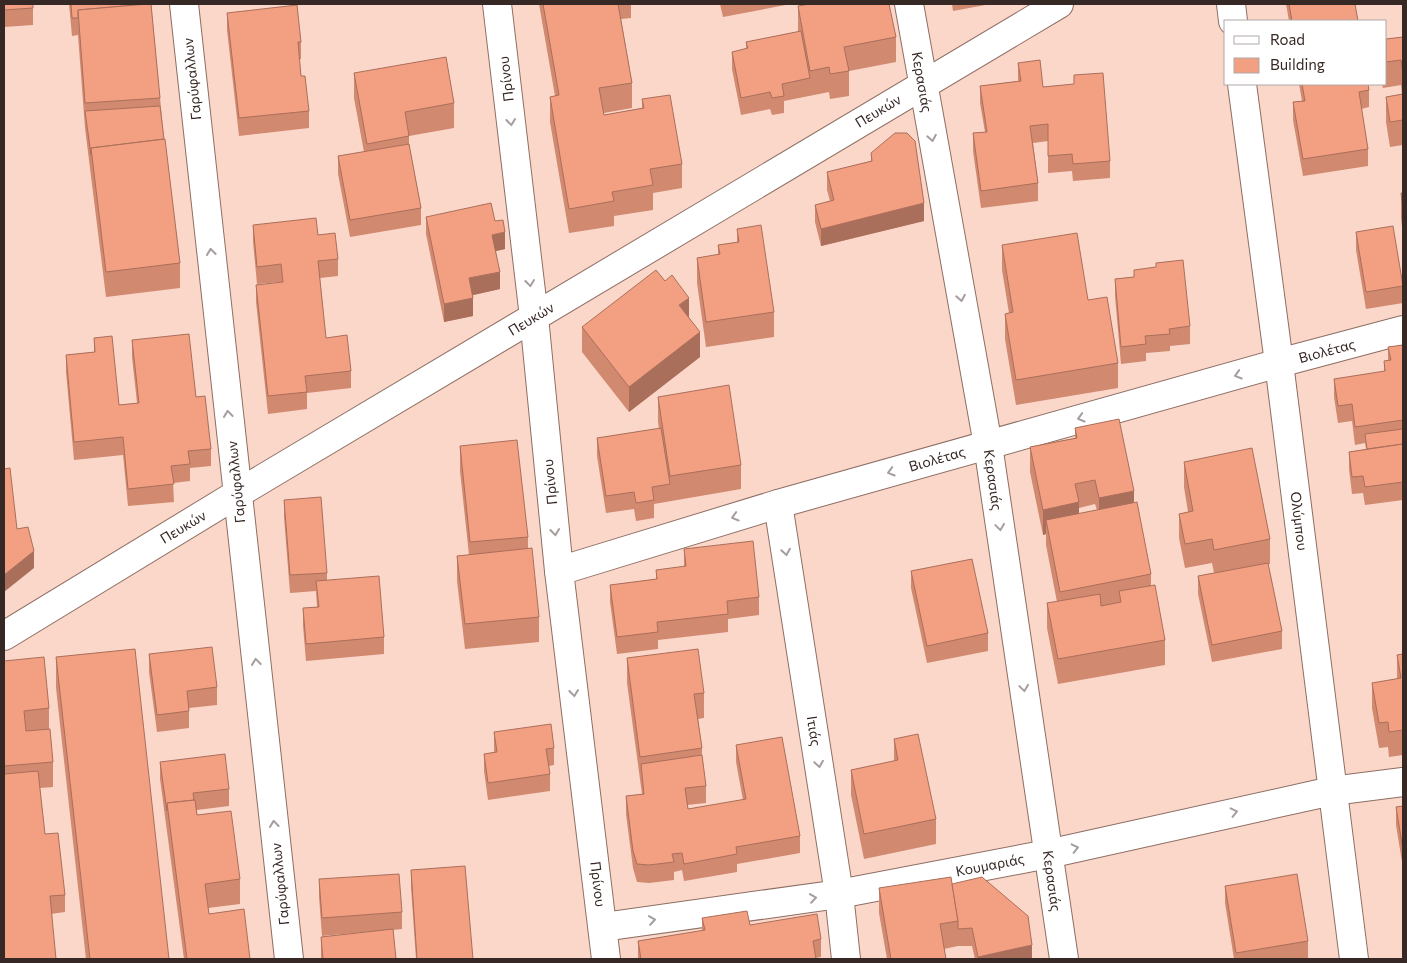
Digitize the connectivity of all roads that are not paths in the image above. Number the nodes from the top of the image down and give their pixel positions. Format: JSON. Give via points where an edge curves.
{"nodes":[{"id":1,"x":184,"y":4,"type":"edge"},
{"id":2,"x":497,"y":4,"type":"edge"},
{"id":3,"x":909,"y":4,"type":"edge"},
{"id":4,"x":1059,"y":4,"type":"edge"},
{"id":5,"x":1231,"y":4,"type":"edge"},
{"id":6,"x":1233,"y":20,"type":"edge"},
{"id":7,"x":922,"y":85,"type":"junction"},
{"id":8,"x":1242,"y":85,"type":"edge"},
{"id":9,"x":534,"y":317,"type":"junction"},
{"id":10,"x":1403,"y":330,"type":"edge"},
{"id":11,"x":1279,"y":363,"type":"junction"},
{"id":12,"x":988,"y":444,"type":"junction"},
{"id":13,"x":237,"y":494,"type":"junction"},
{"id":14,"x":778,"y":504,"type":"junction"},
{"id":15,"x":559,"y":571,"type":"junction"},
{"id":16,"x":4,"y":636,"type":"edge"},
{"id":17,"x":1403,"y":782,"type":"edge"},
{"id":18,"x":1332,"y":790,"type":"junction"},
{"id":19,"x":1048,"y":854,"type":"junction"},
{"id":20,"x":839,"y":894,"type":"junction"},
{"id":21,"x":603,"y":927,"type":"junction"},
{"id":22,"x":289,"y":959,"type":"edge"},
{"id":23,"x":606,"y":959,"type":"edge"},
{"id":24,"x":846,"y":959,"type":"edge"},
{"id":25,"x":1064,"y":959,"type":"edge"},
{"id":26,"x":1354,"y":959,"type":"edge"}],
"edges":[{"from":13,"to":1,"type":"street","name":"Γαρύφαλλων","one_way":true},
{"from":2,"to":9,"type":"street","name":"Πρίνου","one_way":true},
{"from":3,"to":7,"type":"street","name":"Κερασιάς"},
{"from":4,"to":7,"type":"street","name":"Πευκών"},
{"from":5,"to":6,"type":"street"},
{"from":7,"to":9,"type":"street","name":"Πευκών"},
{"from":7,"to":12,"type":"street","name":"Κερασιάς","one_way":true},
{"from":8,"to":11,"type":"street","name":"Ολύμπου"},
{"from":9,"to":13,"type":"street","name":"Πευκών"},
{"from":9,"to":15,"type":"street","name":"Πρίνου","one_way":true},
{"from":10,"to":11,"type":"street","name":"Βιολέτας"},
{"from":11,"to":12,"type":"street","name":"Βιολέτας","one_way":true},
{"from":11,"to":18,"type":"street","name":"Ολύμπου"},
{"from":12,"to":14,"type":"street","name":"Βιολέτας","one_way":true},
{"from":12,"to":19,"type":"street","name":"Κερασιάς","one_way":true},
{"from":13,"to":16,"type":"street","name":"Πευκών"},
{"from":22,"to":13,"type":"street","name":"Γαρύφαλλων","one_way":true},
{"from":14,"to":15,"type":"street","name":"Βιολέτας","one_way":true},
{"from":14,"to":20,"type":"street","name":"Ιτιάς","one_way":true},
{"from":15,"to":21,"type":"street","name":"Πρίνου","one_way":true},
{"from":17,"to":18,"type":"street","name":"Κουμαριάς"},
{"from":19,"to":18,"type":"street","name":"Κουμαριάς","one_way":true},
{"from":18,"to":26,"type":"street","name":"Ολύμπου"},
{"from":19,"to":20,"type":"street","name":"Κουμαριάς"},
{"from":19,"to":25,"type":"street","name":"Κερασιάς"},
{"from":21,"to":20,"type":"street","name":"Κουμαριάς","one_way":true},
{"from":20,"to":24,"type":"street","name":"Ιτιάς"},
{"from":21,"to":23,"type":"street","name":"Πρίνου"}]}
